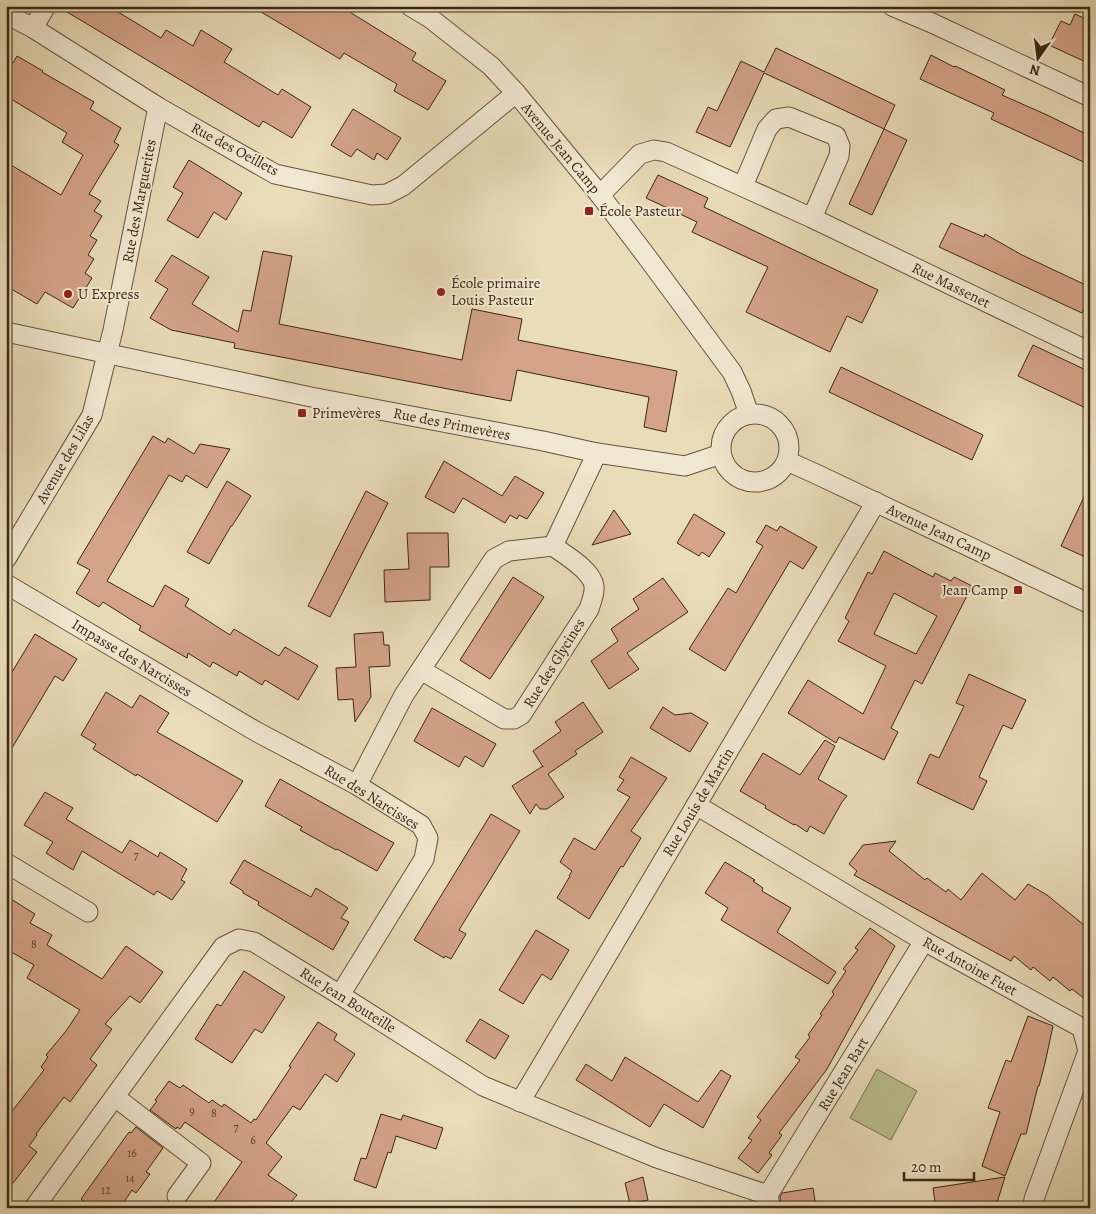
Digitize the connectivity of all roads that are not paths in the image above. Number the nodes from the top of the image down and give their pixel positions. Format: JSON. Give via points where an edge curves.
{"nodes":[{"id":1,"x":46,"y":6,"type":"edge"},
{"id":2,"x":410,"y":6,"type":"edge"},
{"id":3,"x":892,"y":6,"type":"edge"},
{"id":4,"x":436,"y":12,"type":"edge"},
{"id":5,"x":6,"y":14,"type":"edge"},
{"id":6,"x":33,"y":28,"type":"junction"},
{"id":7,"x":516,"y":93,"type":"junction"},
{"id":8,"x":1090,"y":97,"type":"edge"},
{"id":9,"x":158,"y":107,"type":"junction"},
{"id":10,"x":743,"y":186,"type":"junction"},
{"id":11,"x":600,"y":195,"type":"junction"},
{"id":12,"x":812,"y":218,"type":"junction"},
{"id":13,"x":6,"y":332,"type":"edge"},
{"id":14,"x":1090,"y":352,"type":"edge"},
{"id":15,"x":107,"y":354,"type":"junction"},
{"id":16,"x":749,"y":414,"type":"junction"},
{"id":17,"x":597,"y":453,"type":"junction"},
{"id":18,"x":721,"y":454,"type":"junction"},
{"id":19,"x":787,"y":461,"type":"junction"},
{"id":20,"x":876,"y":502,"type":"junction"},
{"id":21,"x":553,"y":546,"type":"junction"},
{"id":22,"x":6,"y":558,"type":"edge"},
{"id":23,"x":6,"y":584,"type":"edge"},
{"id":24,"x":1090,"y":604,"type":"edge"},
{"id":25,"x":421,"y":670,"type":"junction"},
{"id":26,"x":257,"y":732,"type":"joint"},
{"id":27,"x":357,"y":785,"type":"junction"},
{"id":28,"x":696,"y":804,"type":"junction"},
{"id":29,"x":6,"y":863,"type":"edge"},
{"id":30,"x":88,"y":912,"type":"dead end"},
{"id":31,"x":924,"y":941,"type":"junction"},
{"id":32,"x":340,"y":995,"type":"junction"},
{"id":33,"x":1089,"y":1051,"type":"edge"},
{"id":34,"x":115,"y":1097,"type":"junction"},
{"id":35,"x":520,"y":1102,"type":"junction"},
{"id":36,"x":177,"y":1196,"type":"dead end"},
{"id":37,"x":769,"y":1202,"type":"edge"},
{"id":38,"x":34,"y":1208,"type":"edge"},
{"id":39,"x":1033,"y":1208,"type":"edge"}],
"edges":[{"from":1,"to":6,"type":"street"},
{"from":2,"to":4,"type":"street","name":"Avenue Jean Camp"},
{"from":3,"to":8,"type":"street"},
{"from":4,"to":7,"type":"street","name":"Avenue Jean Camp"},
{"from":5,"to":6,"type":"street","name":"Rue des Oeillets"},
{"from":6,"to":9,"type":"street","name":"Rue des Oeillets"},
{"from":7,"to":9,"type":"street","name":"Rue des Oeillets","via":[[403,186],[387,194],[372,195],[275,174]]},
{"from":7,"to":11,"type":"street","name":"Avenue Jean Camp"},
{"from":9,"to":15,"type":"street","name":"Rue des Marguerites"},
{"from":10,"to":11,"type":"street","name":"Rue Massenet","via":[[666,152],[654,150],[640,154]]},
{"from":10,"to":12,"type":"street","name":"Rue Massenet"},
{"from":10,"to":12,"type":"street","via":[[767,129],[776,119],[789,117],[836,136],[839,156]]},
{"from":11,"to":16,"type":"street","name":"Avenue Jean Camp","via":[[732,372]]},
{"from":12,"to":14,"type":"street","name":"Rue Massenet"},
{"from":13,"to":15,"type":"street","name":"Rue des Primevères"},
{"from":15,"to":17,"type":"street","name":"Rue des Primevères","via":[[311,398]]},
{"from":15,"to":22,"type":"street","name":"Avenue des Lilas","via":[[92,416]]},
{"from":16,"to":18,"type":"street","via":[[730,424],[724,433]]},
{"from":16,"to":19,"type":"street","via":[[770,417],[785,430],[790,451]]},
{"from":17,"to":18,"type":"street","name":"Rue des Primevères","via":[[685,466]]},
{"from":17,"to":21,"type":"street"},
{"from":18,"to":19,"type":"street","via":[[732,473],[751,482],[763,482],[773,477]]},
{"from":19,"to":20,"type":"street","name":"Avenue Jean Camp"},
{"from":20,"to":24,"type":"street","name":"Avenue Jean Camp"},
{"from":20,"to":28,"type":"street","name":"Rue Louis de Martin"},
{"from":21,"to":25,"type":"street","via":[[510,551],[494,559]]},
{"from":21,"to":25,"type":"street","name":"Rue des Glycines","via":[[583,567],[594,585],[593,597],[589,609],[521,716],[504,719]]},
{"from":23,"to":26,"type":"street","name":"Impasse des Narcisses"},
{"from":25,"to":27,"type":"street","via":[[404,695]]},
{"from":26,"to":27,"type":"street","name":"Rue des Narcisses"},
{"from":27,"to":32,"type":"street","name":"Rue des Narcisses","via":[[421,825],[428,838],[424,859]]},
{"from":28,"to":31,"type":"street","name":"Rue Antoine Fuet"},
{"from":28,"to":35,"type":"street","name":"Rue Louis de Martin"},
{"from":29,"to":30,"type":"street"},
{"from":31,"to":33,"type":"street","name":"Rue Antoine Fuet","via":[[1082,1028]]},
{"from":31,"to":37,"type":"street","name":"Rue Jean Bart"},
{"from":32,"to":34,"type":"street","name":"Rue Jean Bouteille","via":[[254,942],[239,938],[223,947]]},
{"from":32,"to":35,"type":"street","name":"Rue Jean Bouteille","via":[[483,1086]]},
{"from":33,"to":39,"type":"street","name":"Rue Antoine Fuet"},
{"from":34,"to":36,"type":"street","via":[[201,1163]]},
{"from":34,"to":38,"type":"street","name":"Rue Jean Bouteille"},
{"from":35,"to":37,"type":"street","name":"Rue Jean Bouteille"}]}
